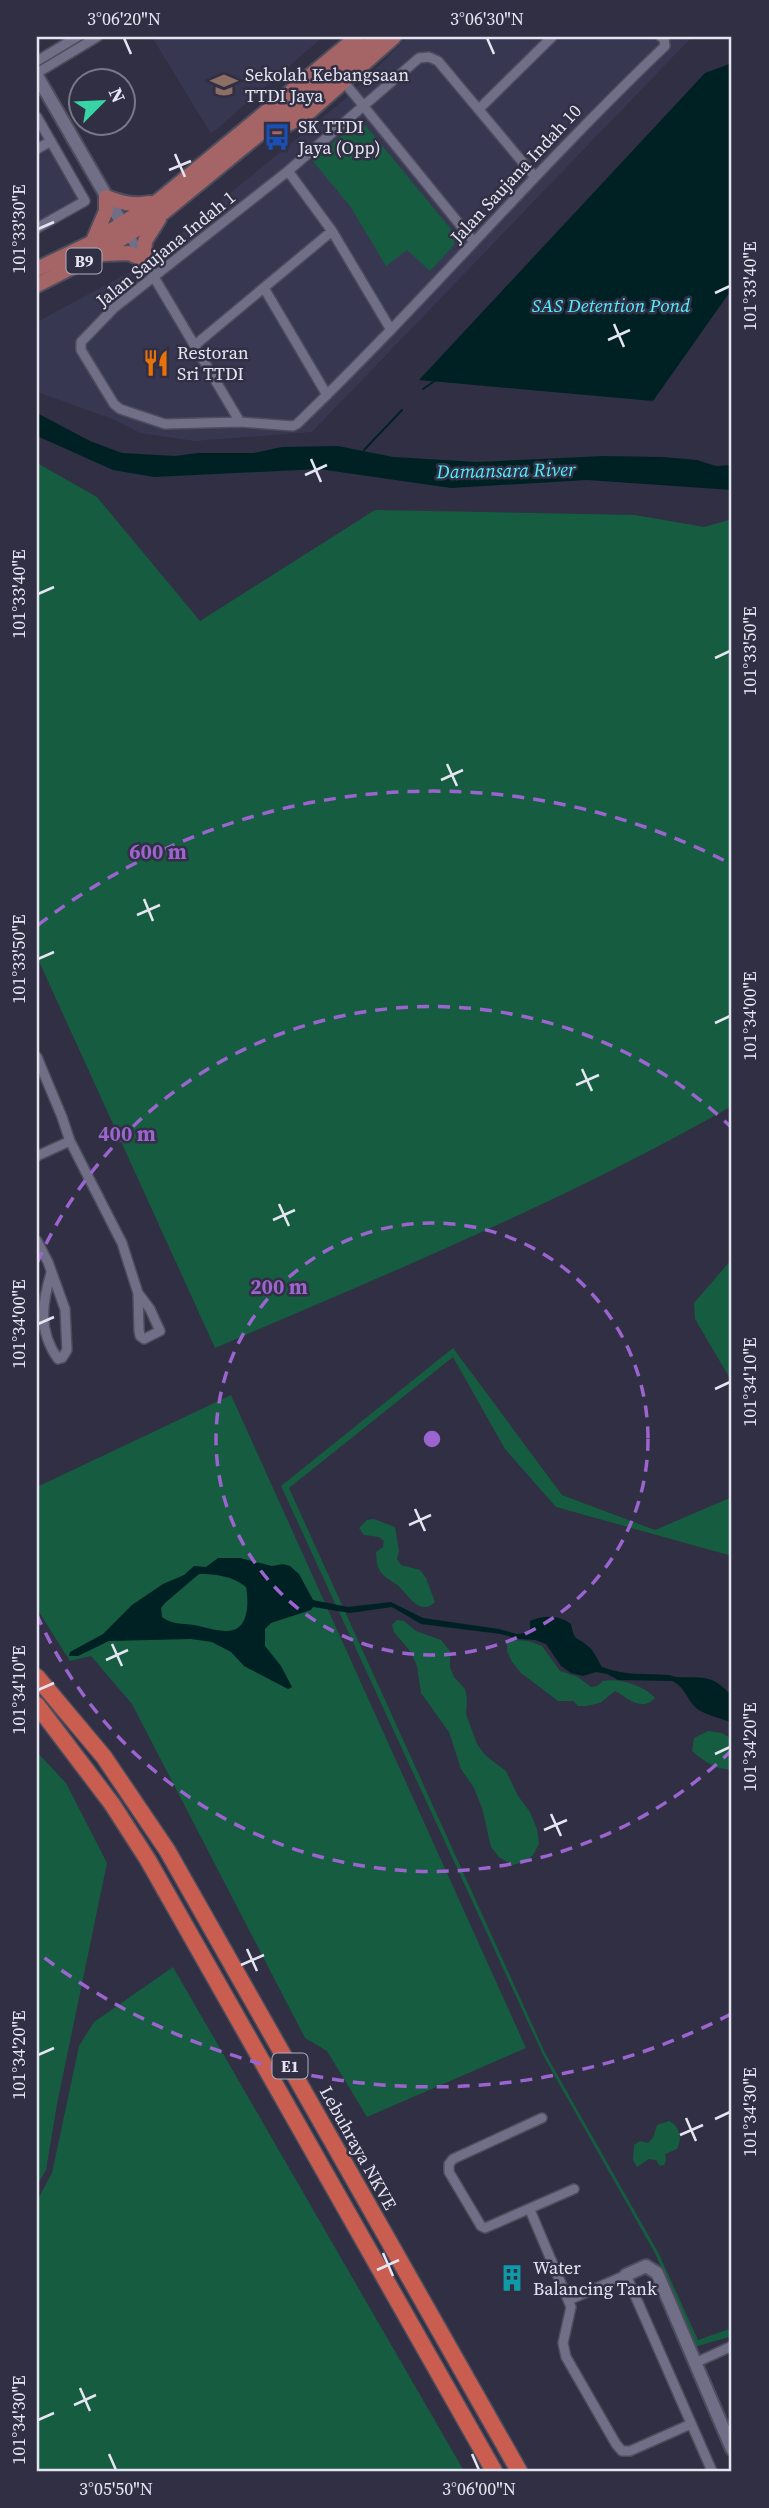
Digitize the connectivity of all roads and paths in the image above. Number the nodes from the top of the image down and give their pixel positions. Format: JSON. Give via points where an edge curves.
{"nodes":[{"id":1,"x":77,"y":37,"type":"edge"},
{"id":2,"x":97,"y":37,"type":"edge"},
{"id":3,"x":357,"y":37,"type":"edge"},
{"id":4,"x":378,"y":37,"type":"edge"},
{"id":5,"x":394,"y":37,"type":"edge"},
{"id":6,"x":552,"y":37,"type":"edge"},
{"id":7,"x":663,"y":40,"type":"edge"},
{"id":8,"x":37,"y":61,"type":"edge"},
{"id":9,"x":37,"y":75,"type":"edge"},
{"id":10,"x":344,"y":82,"type":"junction"},
{"id":11,"x":363,"y":105,"type":"junction"},
{"id":12,"x":479,"y":109,"type":"junction"},
{"id":13,"x":37,"y":117,"type":"edge"},
{"id":14,"x":51,"y":141,"type":"junction"},
{"id":15,"x":251,"y":141,"type":"junction"},
{"id":16,"x":37,"y":149,"type":"edge"},
{"id":17,"x":288,"y":170,"type":"junction"},
{"id":18,"x":536,"y":177,"type":"junction"},
{"id":19,"x":106,"y":197,"type":"junction"},
{"id":20,"x":161,"y":206,"type":"junction"},
{"id":21,"x":37,"y":228,"type":"edge"},
{"id":22,"x":126,"y":229,"type":"junction"},
{"id":23,"x":332,"y":231,"type":"junction"},
{"id":24,"x":474,"y":242,"type":"junction"},
{"id":25,"x":94,"y":249,"type":"junction"},
{"id":26,"x":144,"y":260,"type":"junction"},
{"id":27,"x":37,"y":269,"type":"edge"},
{"id":28,"x":154,"y":276,"type":"junction"},
{"id":29,"x":37,"y":285,"type":"edge"},
{"id":30,"x":264,"y":288,"type":"junction"},
{"id":31,"x":391,"y":330,"type":"junction"},
{"id":32,"x":195,"y":345,"type":"junction"},
{"id":33,"x":327,"y":395,"type":"junction"},
{"id":34,"x":240,"y":422,"type":"junction"},
{"id":35,"x":37,"y":1057,"type":"edge"},
{"id":36,"x":69,"y":1141,"type":"junction"},
{"id":37,"x":37,"y":1156,"type":"edge"},
{"id":38,"x":37,"y":1241,"type":"edge"},
{"id":39,"x":51,"y":1273,"type":"junction"},
{"id":40,"x":138,"y":1293,"type":"dead end"},
{"id":41,"x":37,"y":1677,"type":"edge"},
{"id":42,"x":37,"y":1705,"type":"edge"},
{"id":43,"x":542,"y":2118,"type":"dead end"},
{"id":44,"x":575,"y":2189,"type":"dead end"},
{"id":45,"x":530,"y":2210,"type":"junction"},
{"id":46,"x":626,"y":2275,"type":"junction"},
{"id":47,"x":569,"y":2300,"type":"junction"},
{"id":48,"x":732,"y":2346,"type":"edge"},
{"id":49,"x":695,"y":2363,"type":"junction"},
{"id":50,"x":691,"y":2424,"type":"junction"},
{"id":51,"x":732,"y":2449,"type":"edge"},
{"id":52,"x":494,"y":2471,"type":"edge"},
{"id":53,"x":519,"y":2471,"type":"edge"},
{"id":54,"x":712,"y":2471,"type":"edge"}],
"edges":[{"from":1,"to":8,"type":"street"},
{"from":2,"to":9,"type":"street"},
{"from":3,"to":20,"type":"main road","number":"B9"},
{"from":4,"to":15,"type":"main road","number":"B9"},
{"from":5,"to":10,"type":"main road"},
{"from":6,"to":12,"type":"street"},
{"from":7,"to":18,"type":"street","name":"Jalan Saujana Indah 10","via":[[665,47]]},
{"from":9,"to":19,"type":"street"},
{"from":10,"to":11,"type":"street"},
{"from":10,"to":15,"type":"main road","via":[[307,114]]},
{"from":11,"to":12,"type":"street","name":"Jalan Saujana Indah 1","via":[[419,58],[429,57],[438,61]]},
{"from":11,"to":17,"type":"street","name":"Jalan Saujana Indah 1"},
{"from":11,"to":24,"type":"street"},
{"from":12,"to":18,"type":"street"},
{"from":13,"to":14,"type":"street"},
{"from":14,"to":16,"type":"street"},
{"from":14,"to":21,"type":"street","via":[[85,201]]},
{"from":15,"to":20,"type":"main road","number":"B9"},
{"from":17,"to":23,"type":"street"},
{"from":17,"to":28,"type":"street","name":"Jalan Saujana Indah 1"},
{"from":18,"to":24,"type":"street","name":"Jalan Saujana Indah 10"},
{"from":19,"to":20,"type":"main road","via":[[122,204]]},
{"from":19,"to":22,"type":"street"},
{"from":19,"to":25,"type":"main road"},
{"from":20,"to":22,"type":"main road","number":"B9"},
{"from":20,"to":26,"type":"main road","via":[[145,241]]},
{"from":22,"to":25,"type":"main road","number":"B9"},
{"from":22,"to":26,"type":"street"},
{"from":23,"to":30,"type":"street"},
{"from":23,"to":31,"type":"street"},
{"from":24,"to":31,"type":"street","name":"Jalan Saujana Indah 10"},
{"from":25,"to":26,"type":"main road","via":[[129,253]]},
{"from":25,"to":27,"type":"main road","number":"B9"},
{"from":25,"to":29,"type":"main road","number":"B9"},
{"from":26,"to":28,"type":"street"},
{"from":28,"to":32,"type":"street"},
{"from":28,"to":34,"type":"street","name":"Jalan Saujana Indah 1","via":[[106,317],[81,342],[80,350],[120,409],[165,424]]},
{"from":30,"to":32,"type":"street"},
{"from":30,"to":33,"type":"street"},
{"from":31,"to":33,"type":"street","name":"Jalan Saujana Indah 10"},
{"from":32,"to":34,"type":"street"},
{"from":33,"to":34,"type":"street","name":"Jalan Saujana Indah 10","via":[[293,426]]},
{"from":35,"to":36,"type":"street"},
{"from":36,"to":37,"type":"street"},
{"from":36,"to":40,"type":"street","via":[[118,1233]]},
{"from":38,"to":39,"type":"street"},
{"from":39,"to":39,"type":"street","via":[[65,1309],[67,1350],[58,1359],[42,1323]]},
{"from":41,"to":53,"type":"highway","name":"Lebuhraya NKVE","number":"E1","via":[[104,1757],[167,1850]]},
{"from":42,"to":52,"type":"highway","number":"E1","via":[[148,1860]]},
{"from":43,"to":45,"type":"street","via":[[449,2164],[449,2172],[481,2226],[489,2228]]},
{"from":44,"to":45,"type":"street"},
{"from":45,"to":47,"type":"street"},
{"from":46,"to":47,"type":"street"},
{"from":46,"to":49,"type":"street","via":[[646,2266],[657,2273]]},
{"from":46,"to":50,"type":"street"},
{"from":47,"to":50,"type":"street","via":[[563,2343],[566,2357],[622,2451]]},
{"from":48,"to":49,"type":"street"},
{"from":49,"to":51,"type":"street"},
{"from":50,"to":54,"type":"street"}]}
